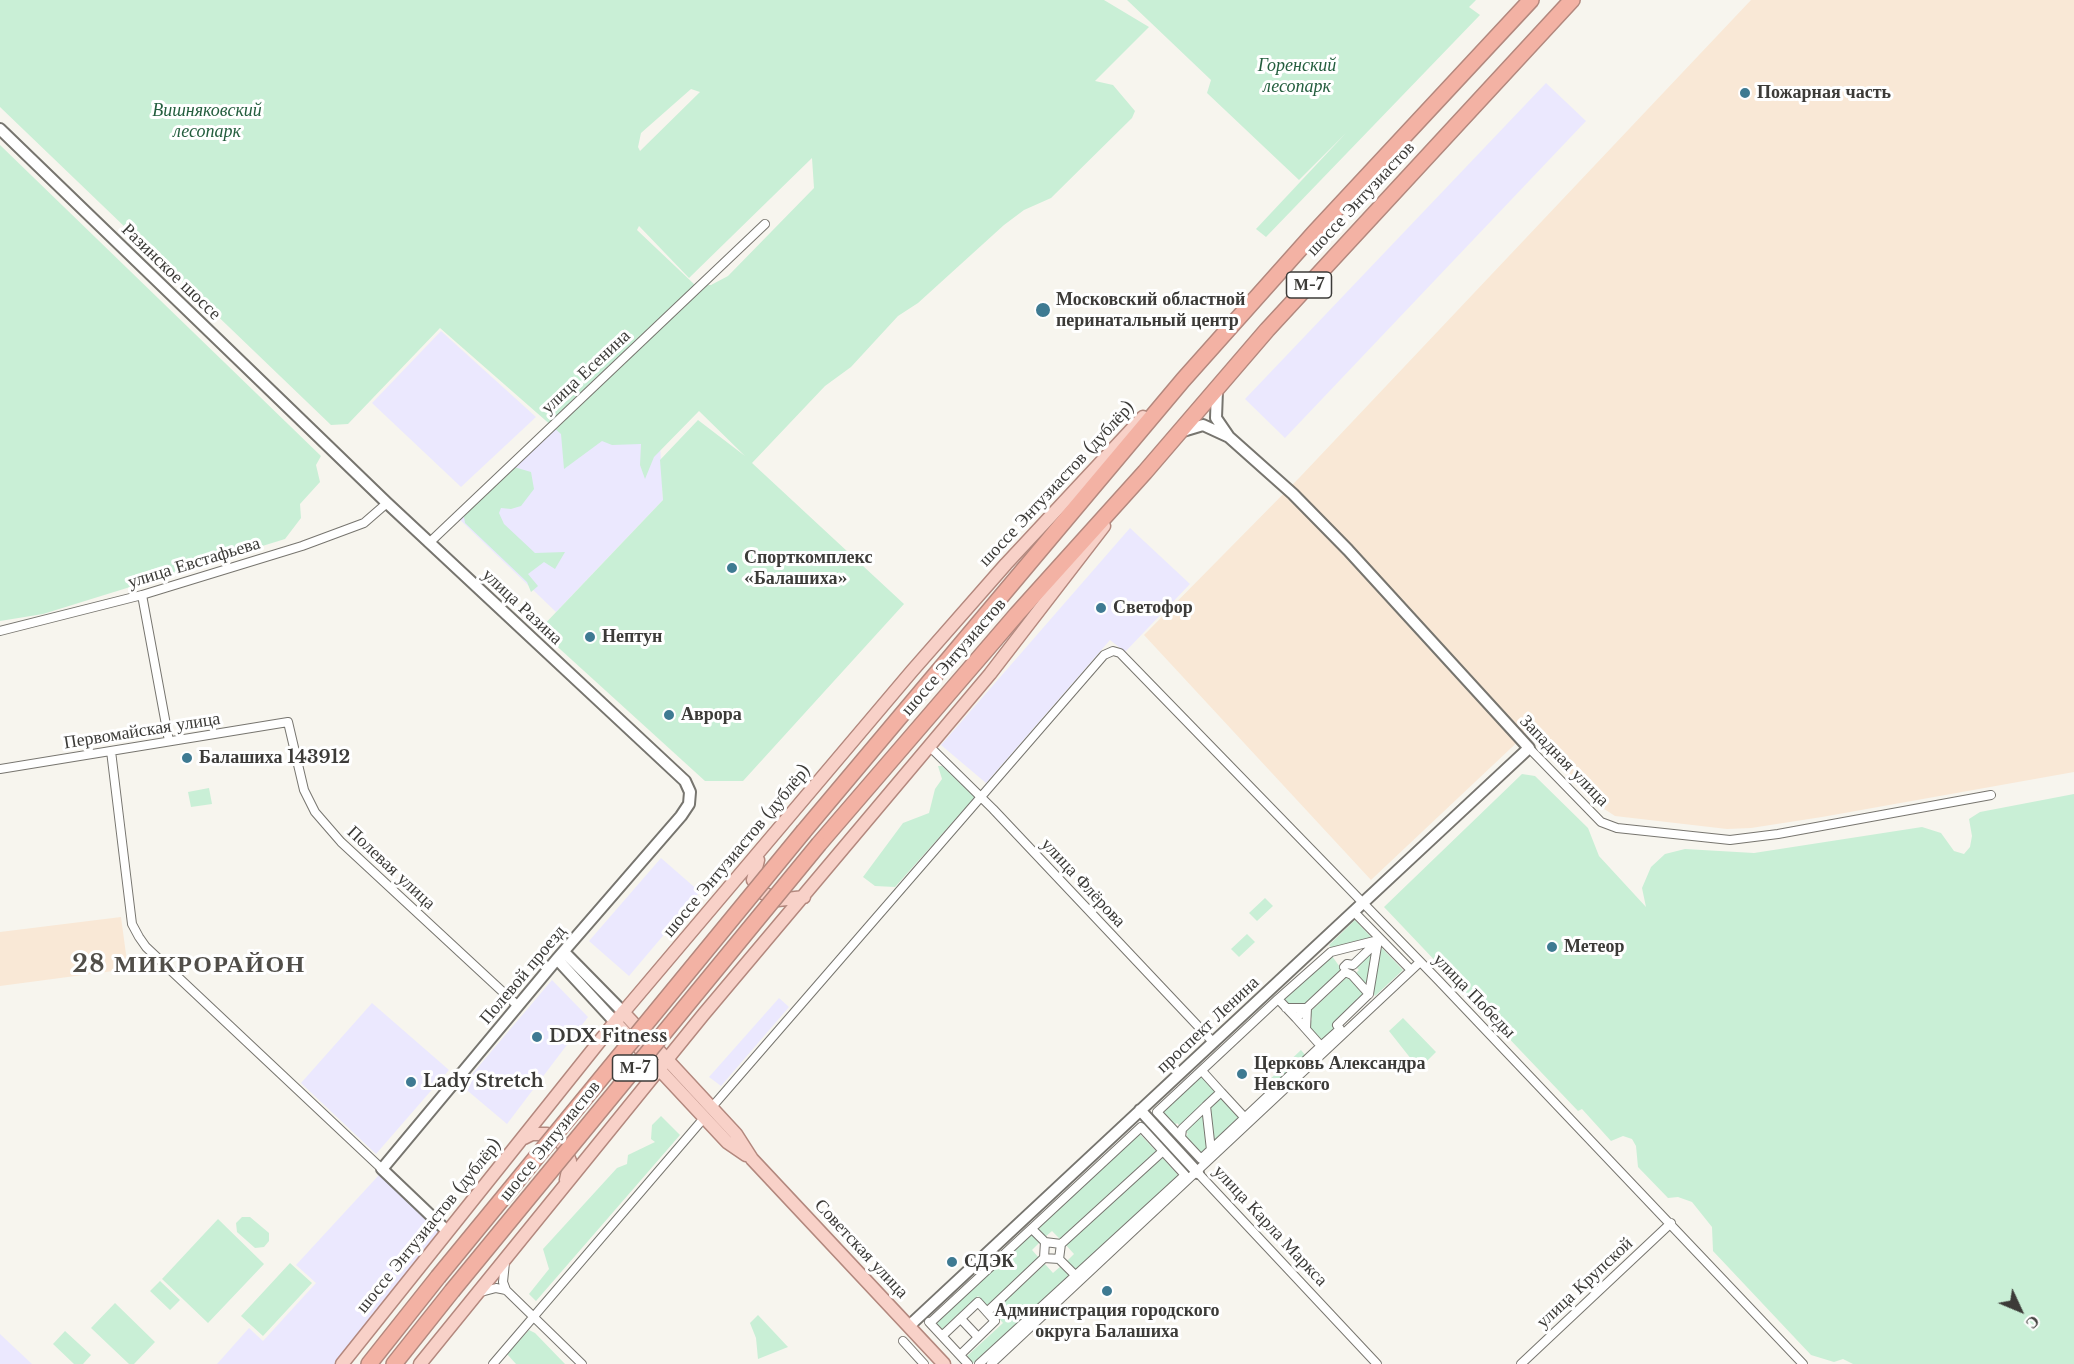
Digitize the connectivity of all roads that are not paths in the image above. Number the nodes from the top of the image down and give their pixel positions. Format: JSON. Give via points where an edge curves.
{"nodes":[{"id":1,"x":1531,"y":0,"type":"edge"},
{"id":2,"x":1572,"y":0,"type":"edge"},
{"id":3,"x":0,"y":129,"type":"edge"},
{"id":4,"x":765,"y":224,"type":"dead end"},
{"id":5,"x":1183,"y":380,"type":"junction"},
{"id":6,"x":1218,"y":387,"type":"junction"},
{"id":7,"x":1178,"y":434,"type":"junction"},
{"id":8,"x":1229,"y":437,"type":"junction"},
{"id":9,"x":320,"y":439,"type":"joint"},
{"id":10,"x":1145,"y":472,"type":"junction"},
{"id":11,"x":387,"y":503,"type":"junction"},
{"id":12,"x":429,"y":543,"type":"junction"},
{"id":13,"x":142,"y":595,"type":"junction"},
{"id":14,"x":0,"y":631,"type":"edge"},
{"id":15,"x":288,"y":722,"type":"joint"},
{"id":16,"x":169,"y":741,"type":"junction"},
{"id":17,"x":929,"y":746,"type":"junction"},
{"id":18,"x":1529,"y":748,"type":"junction"},
{"id":19,"x":111,"y":751,"type":"junction"},
{"id":20,"x":0,"y":768,"type":"edge"},
{"id":21,"x":1991,"y":795,"type":"dead end"},
{"id":22,"x":982,"y":797,"type":"junction"},
{"id":23,"x":689,"y":804,"type":"joint"},
{"id":24,"x":762,"y":851,"type":"junction"},
{"id":25,"x":804,"y":897,"type":"junction"},
{"id":26,"x":1362,"y":904,"type":"junction"},
{"id":27,"x":1358,"y":916,"type":"dead end"},
{"id":28,"x":1379,"y":940,"type":"junction"},
{"id":29,"x":1331,"y":952,"type":"junction"},
{"id":30,"x":560,"y":955,"type":"junction"},
{"id":31,"x":1420,"y":962,"type":"junction"},
{"id":32,"x":1409,"y":968,"type":"dead end"},
{"id":33,"x":1349,"y":970,"type":"junction"},
{"id":34,"x":1369,"y":994,"type":"junction"},
{"id":35,"x":1278,"y":999,"type":"junction"},
{"id":36,"x":518,"y":1006,"type":"junction"},
{"id":37,"x":1286,"y":1008,"type":"junction"},
{"id":38,"x":1307,"y":1008,"type":"junction"},
{"id":39,"x":619,"y":1017,"type":"junction"},
{"id":40,"x":1296,"y":1018,"type":"junction"},
{"id":41,"x":1306,"y":1029,"type":"junction"},
{"id":42,"x":1213,"y":1042,"type":"junction"},
{"id":43,"x":1322,"y":1046,"type":"junction"},
{"id":44,"x":668,"y":1058,"type":"junction"},
{"id":45,"x":658,"y":1070,"type":"junction"},
{"id":46,"x":1202,"y":1071,"type":"junction"},
{"id":47,"x":1221,"y":1092,"type":"junction"},
{"id":48,"x":1206,"y":1106,"type":"junction"},
{"id":49,"x":712,"y":1107,"type":"junction"},
{"id":50,"x":1140,"y":1110,"type":"junction"},
{"id":51,"x":704,"y":1118,"type":"junction"},
{"id":52,"x":1245,"y":1118,"type":"junction"},
{"id":53,"x":1179,"y":1132,"type":"junction"},
{"id":54,"x":520,"y":1141,"type":"junction"},
{"id":55,"x":1162,"y":1150,"type":"junction"},
{"id":56,"x":1211,"y":1150,"type":"junction"},
{"id":57,"x":752,"y":1159,"type":"junction"},
{"id":58,"x":382,"y":1169,"type":"junction"},
{"id":59,"x":1198,"y":1173,"type":"junction"},
{"id":60,"x":562,"y":1186,"type":"junction"},
{"id":61,"x":1671,"y":1223,"type":"junction"},
{"id":62,"x":1032,"y":1229,"type":"junction"},
{"id":63,"x":447,"y":1231,"type":"junction"},
{"id":64,"x":1045,"y":1242,"type":"junction"},
{"id":65,"x":1061,"y":1244,"type":"junction"},
{"id":66,"x":507,"y":1254,"type":"junction"},
{"id":67,"x":1044,"y":1258,"type":"junction"},
{"id":68,"x":1059,"y":1259,"type":"junction"},
{"id":69,"x":1075,"y":1275,"type":"junction"},
{"id":70,"x":506,"y":1290,"type":"junction"},
{"id":71,"x":472,"y":1298,"type":"junction"},
{"id":72,"x":987,"y":1312,"type":"junction"},
{"id":73,"x":533,"y":1316,"type":"junction"},
{"id":74,"x":961,"y":1319,"type":"junction"},
{"id":75,"x":909,"y":1326,"type":"junction"},
{"id":76,"x":942,"y":1336,"type":"junction"},
{"id":77,"x":978,"y":1338,"type":"junction"},
{"id":78,"x":903,"y":1341,"type":"dead end"},
{"id":79,"x":960,"y":1355,"type":"junction"},
{"id":80,"x":342,"y":1364,"type":"edge"},
{"id":81,"x":369,"y":1364,"type":"edge"},
{"id":82,"x":394,"y":1364,"type":"edge"},
{"id":83,"x":420,"y":1364,"type":"edge"},
{"id":84,"x":493,"y":1364,"type":"edge"},
{"id":85,"x":582,"y":1364,"type":"edge"},
{"id":86,"x":924,"y":1364,"type":"edge"},
{"id":87,"x":944,"y":1364,"type":"edge"},
{"id":88,"x":968,"y":1364,"type":"edge"},
{"id":89,"x":979,"y":1364,"type":"edge"},
{"id":90,"x":991,"y":1364,"type":"edge"},
{"id":91,"x":1377,"y":1364,"type":"edge"},
{"id":92,"x":1521,"y":1364,"type":"edge"},
{"id":93,"x":1803,"y":1364,"type":"edge"}],
"edges":[{"from":1,"to":5,"type":"highway","name":"шоссе Энтузиастов","number":"М-7"},
{"from":2,"to":6,"type":"highway","name":"шоссе Энтузиастов","number":"М-7"},
{"from":3,"to":9,"type":"street","name":"Разинское шоссе"},
{"from":4,"to":12,"type":"street","name":"улица Есенина"},
{"from":5,"to":24,"type":"main road","name":"шоссе Энтузиастов (дублёр)","via":[[1115,447],[944,633]]},
{"from":5,"to":81,"type":"highway","name":"шоссе Энтузиастов","number":"М-7","bridge":true,"via":[[804,831]]},
{"from":6,"to":7,"type":"highway","name":"шоссе Энтузиастов","number":"М-7"},
{"from":6,"to":8,"type":"street","name":"Западная улица","via":[[1216,418]]},
{"from":7,"to":8,"type":"street","name":"Западная улица","via":[[1203,426]]},
{"from":7,"to":10,"type":"highway","name":"шоссе Энтузиастов","number":"М-7"},
{"from":8,"to":18,"type":"street","name":"Западная улица","via":[[1348,550]]},
{"from":9,"to":11,"type":"street","name":"улица Разина"},
{"from":10,"to":17,"type":"main road","via":[[1027,629]]},
{"from":10,"to":82,"type":"highway","name":"шоссе Энтузиастов","number":"М-7","bridge":true,"via":[[819,844]]},
{"from":11,"to":12,"type":"street","name":"улица Разина"},
{"from":11,"to":13,"type":"street","name":"улица Евстафьева","via":[[370,519],[349,530]]},
{"from":12,"to":23,"type":"street","name":"улица Разина","via":[[686,782]]},
{"from":13,"to":14,"type":"street","name":"улица Евстафьева"},
{"from":13,"to":16,"type":"street"},
{"from":15,"to":16,"type":"street","name":"Первомайская улица"},
{"from":15,"to":36,"type":"street","name":"Полевая улица","via":[[304,790],[315,812],[341,842]]},
{"from":16,"to":19,"type":"street","name":"Первомайская улица"},
{"from":17,"to":22,"type":"street","name":"улица Флёрова"},
{"from":17,"to":25,"type":"main road"},
{"from":18,"to":21,"type":"street","name":"Западная улица","via":[[1601,822],[1617,828],[1730,840]]},
{"from":18,"to":26,"type":"street","name":"проспект Ленина"},
{"from":19,"to":20,"type":"street","name":"Первомайская улица"},
{"from":19,"to":58,"type":"street","via":[[132,924],[146,947]]},
{"from":22,"to":26,"type":"street","name":"улица Победы","via":[[1104,656],[1113,651]]},
{"from":22,"to":42,"type":"street","name":"улица Флёрова"},
{"from":22,"to":49,"type":"street"},
{"from":23,"to":30,"type":"street","name":"Полевой проезд"},
{"from":24,"to":25,"type":"main road","via":[[753,880],[759,890],[778,900]]},
{"from":24,"to":39,"type":"main road","name":"шоссе Энтузиастов (дублёр)"},
{"from":25,"to":44,"type":"main road"},
{"from":26,"to":31,"type":"street","name":"улица Победы"},
{"from":26,"to":42,"type":"street","name":"проспект Ленина"},
{"from":27,"to":28,"type":"street"},
{"from":28,"to":29,"type":"street"},
{"from":28,"to":32,"type":"street"},
{"from":28,"to":33,"type":"street"},
{"from":28,"to":34,"type":"street"},
{"from":29,"to":33,"type":"street"},
{"from":29,"to":35,"type":"street"},
{"from":30,"to":36,"type":"street","name":"Полевой проезд"},
{"from":30,"to":39,"type":"street","name":"Советская улица"},
{"from":31,"to":59,"type":"street"},
{"from":31,"to":61,"type":"street","name":"улица Победы"},
{"from":33,"to":34,"type":"street"},
{"from":33,"to":38,"type":"street"},
{"from":34,"to":43,"type":"street"},
{"from":35,"to":37,"type":"street"},
{"from":35,"to":46,"type":"street"},
{"from":36,"to":58,"type":"street","name":"Полевой проезд"},
{"from":37,"to":38,"type":"street"},
{"from":37,"to":40,"type":"street"},
{"from":38,"to":40,"type":"street"},
{"from":38,"to":41,"type":"street"},
{"from":39,"to":44,"type":"main road","name":"Советская улица"},
{"from":39,"to":45,"type":"main road","name":"Советская улица"},
{"from":39,"to":54,"type":"main road","name":"шоссе Энтузиастов (дублёр)"},
{"from":40,"to":41,"type":"street"},
{"from":41,"to":43,"type":"street"},
{"from":42,"to":50,"type":"street","name":"проспект Ленина"},
{"from":43,"to":52,"type":"street"},
{"from":44,"to":45,"type":"main road"},
{"from":44,"to":49,"type":"main road","name":"Советская улица"},
{"from":45,"to":51,"type":"main road","name":"Советская улица"},
{"from":45,"to":60,"type":"main road"},
{"from":46,"to":47,"type":"street"},
{"from":46,"to":53,"type":"street","via":[[1157,1113]]},
{"from":47,"to":48,"type":"street"},
{"from":47,"to":52,"type":"street"},
{"from":48,"to":53,"type":"street"},
{"from":48,"to":56,"type":"street"},
{"from":49,"to":57,"type":"main road","name":"Советская улица"},
{"from":50,"to":59,"type":"street","name":"улица Карла Маркса"},
{"from":50,"to":75,"type":"street","name":"проспект Ленина"},
{"from":51,"to":57,"type":"main road","name":"Советская улица","via":[[727,1142]]},
{"from":51,"to":73,"type":"street"},
{"from":52,"to":56,"type":"street"},
{"from":53,"to":56,"type":"street","via":[[1201,1159]]},
{"from":54,"to":60,"type":"main road","via":[[538,1133],[562,1143],[570,1165]]},
{"from":54,"to":63,"type":"main road","name":"шоссе Энтузиастов (дублёр)"},
{"from":55,"to":62,"type":"street","via":[[1141,1127]]},
{"from":55,"to":65,"type":"street"},
{"from":55,"to":69,"type":"street","via":[[1185,1175]]},
{"from":57,"to":75,"type":"main road","name":"Советская улица"},
{"from":58,"to":63,"type":"street"},
{"from":59,"to":90,"type":"street"},
{"from":59,"to":91,"type":"street","name":"улица Карла Маркса"},
{"from":60,"to":66,"type":"main road"},
{"from":61,"to":92,"type":"street","name":"улица Крупской"},
{"from":61,"to":93,"type":"street","name":"улица Победы"},
{"from":62,"to":64,"type":"street"},
{"from":62,"to":76,"type":"street","via":[[929,1324]]},
{"from":63,"to":80,"type":"main road","name":"шоссе Энтузиастов (дублёр)"},
{"from":64,"to":65,"type":"street"},
{"from":64,"to":67,"type":"street"},
{"from":65,"to":68,"type":"street"},
{"from":66,"to":70,"type":"street","via":[[503,1268]]},
{"from":66,"to":71,"type":"main road"},
{"from":67,"to":68,"type":"street"},
{"from":67,"to":72,"type":"street"},
{"from":68,"to":69,"type":"street"},
{"from":69,"to":89,"type":"street"},
{"from":70,"to":71,"type":"street","via":[[496,1288]]},
{"from":70,"to":73,"type":"street"},
{"from":71,"to":83,"type":"main road"},
{"from":72,"to":74,"type":"street","via":[[978,1302]]},
{"from":72,"to":77,"type":"street","via":[[995,1321]]},
{"from":73,"to":84,"type":"street"},
{"from":73,"to":85,"type":"street"},
{"from":74,"to":76,"type":"street"},
{"from":74,"to":77,"type":"street"},
{"from":75,"to":87,"type":"main road","name":"Советская улица"},
{"from":76,"to":79,"type":"street"},
{"from":77,"to":79,"type":"street"},
{"from":78,"to":86,"type":"street"},
{"from":79,"to":88,"type":"street"}]}
